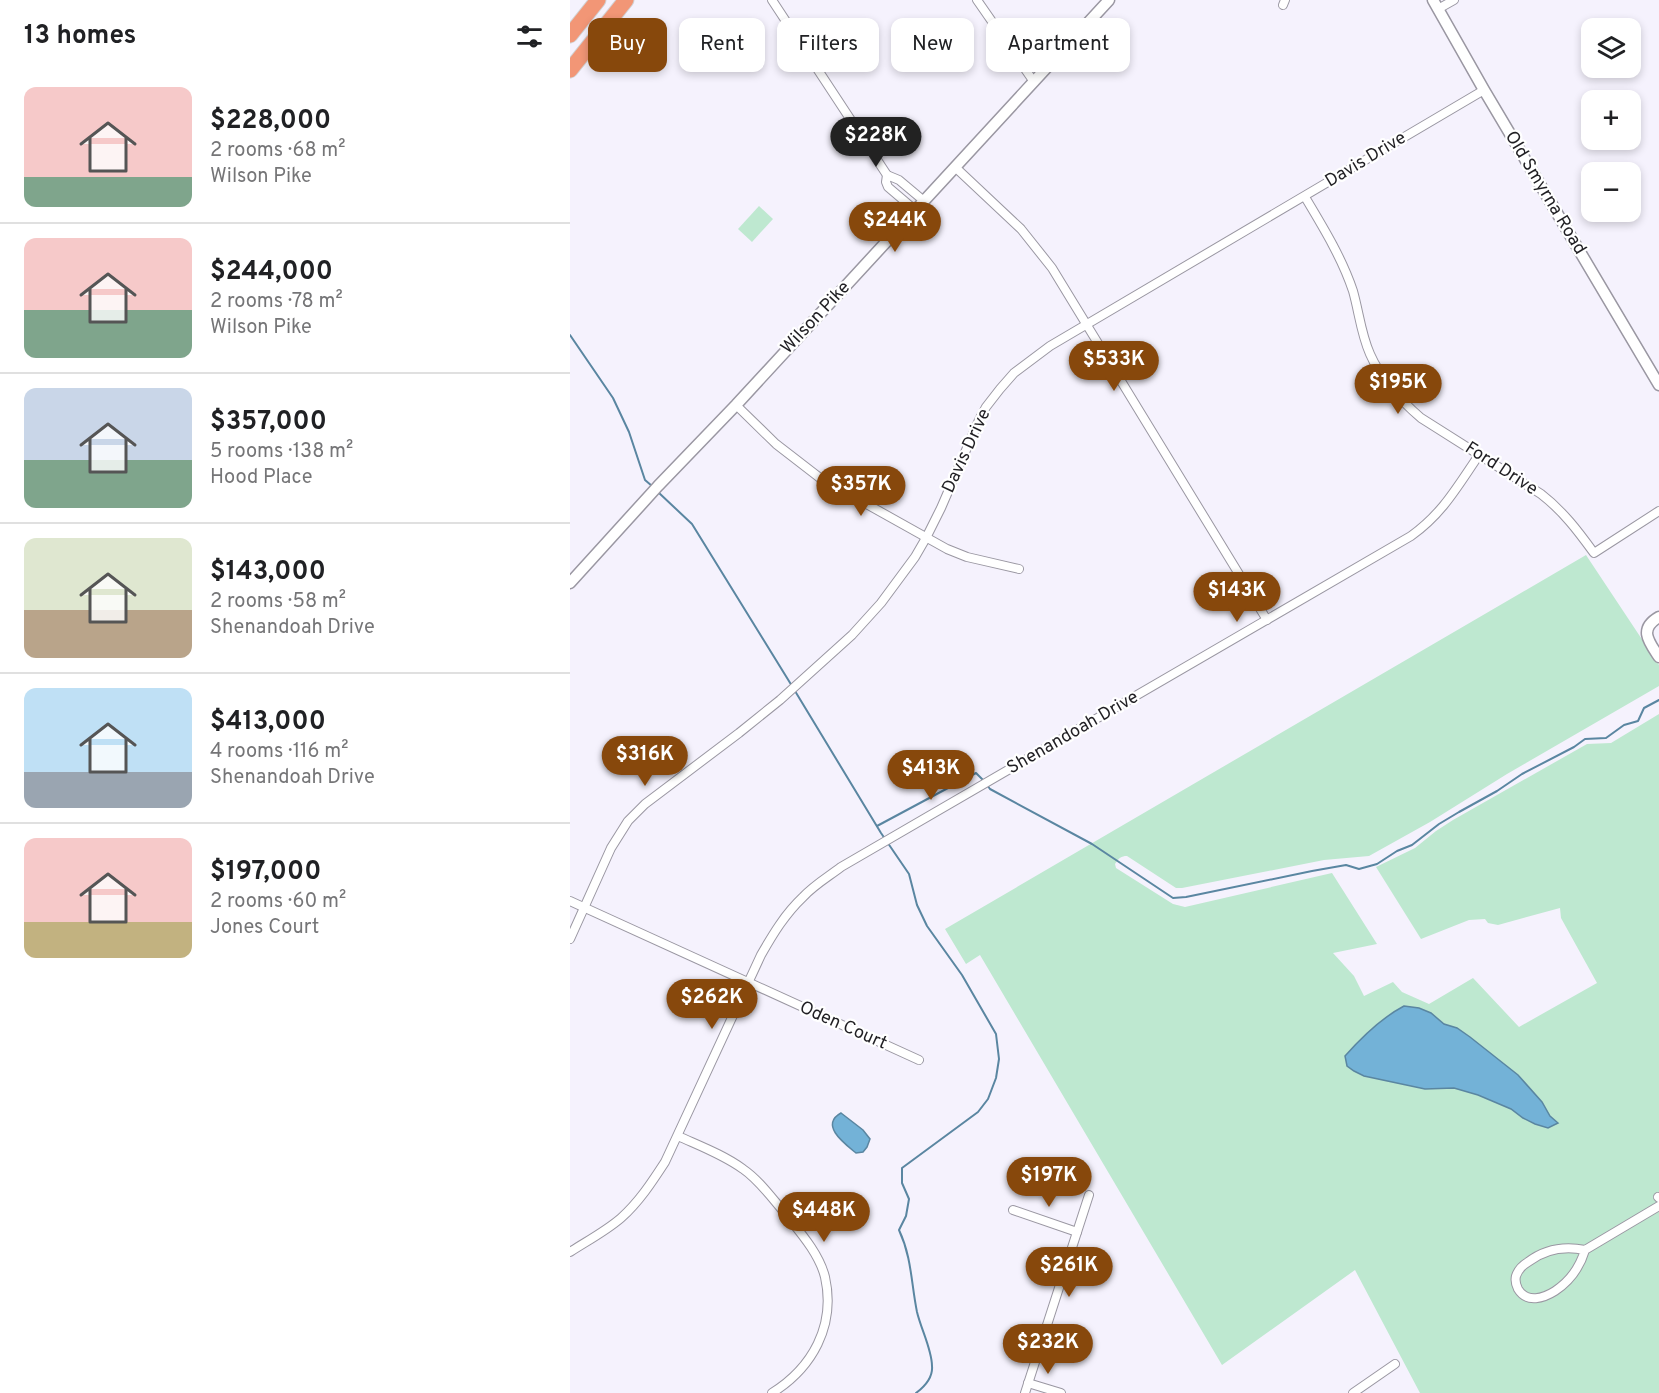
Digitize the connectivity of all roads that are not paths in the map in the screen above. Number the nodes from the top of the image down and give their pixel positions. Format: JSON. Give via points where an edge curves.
{"nodes":[{"id":1,"x":598,"y":0,"type":"edge"},
{"id":2,"x":626,"y":0,"type":"edge"},
{"id":3,"x":772,"y":0,"type":"edge"},
{"id":4,"x":977,"y":0,"type":"edge"},
{"id":5,"x":1109,"y":0,"type":"edge"},
{"id":6,"x":1454,"y":0,"type":"edge"},
{"id":7,"x":1436,"y":5,"type":"edge"},
{"id":8,"x":570,"y":35,"type":"edge"},
{"id":9,"x":570,"y":70,"type":"edge"},
{"id":10,"x":1034,"y":82,"type":"junction"},
{"id":11,"x":1484,"y":90,"type":"junction"},
{"id":12,"x":956,"y":167,"type":"junction"},
{"id":13,"x":887,"y":175,"type":"junction"},
{"id":14,"x":1305,"y":197,"type":"junction"},
{"id":15,"x":924,"y":201,"type":"junction"},
{"id":16,"x":915,"y":210,"type":"junction"},
{"id":17,"x":1088,"y":324,"type":"junction"},
{"id":18,"x":1659,"y":385,"type":"edge"},
{"id":19,"x":736,"y":405,"type":"junction"},
{"id":20,"x":1479,"y":455,"type":"junction"},
{"id":21,"x":1659,"y":512,"type":"edge"},
{"id":22,"x":926,"y":538,"type":"junction"},
{"id":23,"x":1019,"y":569,"type":"dead end"},
{"id":24,"x":570,"y":583,"type":"edge"},
{"id":25,"x":1659,"y":617,"type":"edge"},
{"id":26,"x":1267,"y":620,"type":"junction"},
{"id":27,"x":1659,"y":657,"type":"edge"},
{"id":28,"x":570,"y":901,"type":"edge"},
{"id":29,"x":584,"y":908,"type":"junction"},
{"id":30,"x":570,"y":939,"type":"edge"},
{"id":31,"x":747,"y":983,"type":"junction"},
{"id":32,"x":919,"y":1060,"type":"dead end"},
{"id":33,"x":678,"y":1136,"type":"junction"},
{"id":34,"x":1089,"y":1195,"type":"dead end"},
{"id":35,"x":1659,"y":1206,"type":"edge"},
{"id":36,"x":1013,"y":1210,"type":"dead end"},
{"id":37,"x":1077,"y":1232,"type":"junction"},
{"id":38,"x":1585,"y":1251,"type":"junction"},
{"id":39,"x":570,"y":1252,"type":"edge"},
{"id":40,"x":1395,"y":1364,"type":"dead end"},
{"id":41,"x":1028,"y":1383,"type":"junction"},
{"id":42,"x":772,"y":1393,"type":"edge"},
{"id":43,"x":1025,"y":1393,"type":"edge"},
{"id":44,"x":1061,"y":1393,"type":"edge"},
{"id":45,"x":1353,"y":1393,"type":"edge"}],
"edges":[{"from":1,"to":8,"type":"highway"},
{"from":2,"to":9,"type":"highway"},
{"from":3,"to":13,"type":"street"},
{"from":4,"to":10,"type":"street"},
{"from":5,"to":10,"type":"main road","name":"Wilson Pike"},
{"from":6,"to":7,"type":"street"},
{"from":7,"to":11,"type":"main road","name":"Old Smyrna Road"},
{"from":10,"to":12,"type":"main road","name":"Wilson Pike"},
{"from":11,"to":14,"type":"street","name":"Davis Drive"},
{"from":11,"to":18,"type":"main road","name":"Old Smyrna Road"},
{"from":12,"to":15,"type":"main road","name":"Wilson Pike"},
{"from":12,"to":17,"type":"street","via":[[1032,242]]},
{"from":13,"to":15,"type":"street"},
{"from":13,"to":16,"type":"street","via":[[890,189]]},
{"from":14,"to":17,"type":"street","name":"Davis Drive"},
{"from":14,"to":20,"type":"street","name":"Ford Drive","via":[[1328,233],[1353,290],[1370,353],[1389,385],[1421,418]]},
{"from":15,"to":16,"type":"main road","name":"Wilson Pike"},
{"from":16,"to":19,"type":"main road","name":"Wilson Pike"},
{"from":17,"to":22,"type":"street","name":"Davis Drive","via":[[1032,358],[1000,389],[979,420]]},
{"from":17,"to":26,"type":"street"},
{"from":19,"to":22,"type":"street","via":[[776,444],[820,478]]},
{"from":19,"to":24,"type":"main road","name":"Wilson Pike"},
{"from":20,"to":21,"type":"street","name":"Ford Drive","via":[[1556,506],[1594,553]]},
{"from":20,"to":26,"type":"street","name":"Shenandoah Drive","via":[[1428,524]]},
{"from":22,"to":23,"type":"street","via":[[967,557]]},
{"from":22,"to":29,"type":"street","name":"Davis Drive","via":[[864,624],[793,688],[627,822]]},
{"from":25,"to":27,"type":"main road","via":[[1647,631],[1648,641]]},
{"from":26,"to":31,"type":"street","name":"Shenandoah Drive","via":[[841,867],[803,896],[775,931]]},
{"from":28,"to":29,"type":"street","name":"Oden Court"},
{"from":29,"to":30,"type":"street","name":"Davis Drive"},
{"from":29,"to":31,"type":"street","name":"Oden Court"},
{"from":31,"to":32,"type":"street","name":"Oden Court"},
{"from":31,"to":33,"type":"street","name":"Shenandoah Drive"},
{"from":33,"to":39,"type":"street","name":"Shenandoah Drive","via":[[634,1206]]},
{"from":33,"to":42,"type":"street","via":[[719,1154],[765,1188],[813,1251],[825,1276],[825,1325],[815,1350],[795,1376]]},
{"from":34,"to":37,"type":"street"},
{"from":35,"to":38,"type":"street"},
{"from":36,"to":37,"type":"street"},
{"from":37,"to":41,"type":"street"},
{"from":38,"to":38,"type":"street","via":[[1572,1276],[1553,1292],[1533,1299],[1519,1290],[1518,1272],[1535,1257],[1556,1249]]},
{"from":40,"to":45,"type":"street"},
{"from":41,"to":43,"type":"street"},
{"from":41,"to":44,"type":"street"}]}
